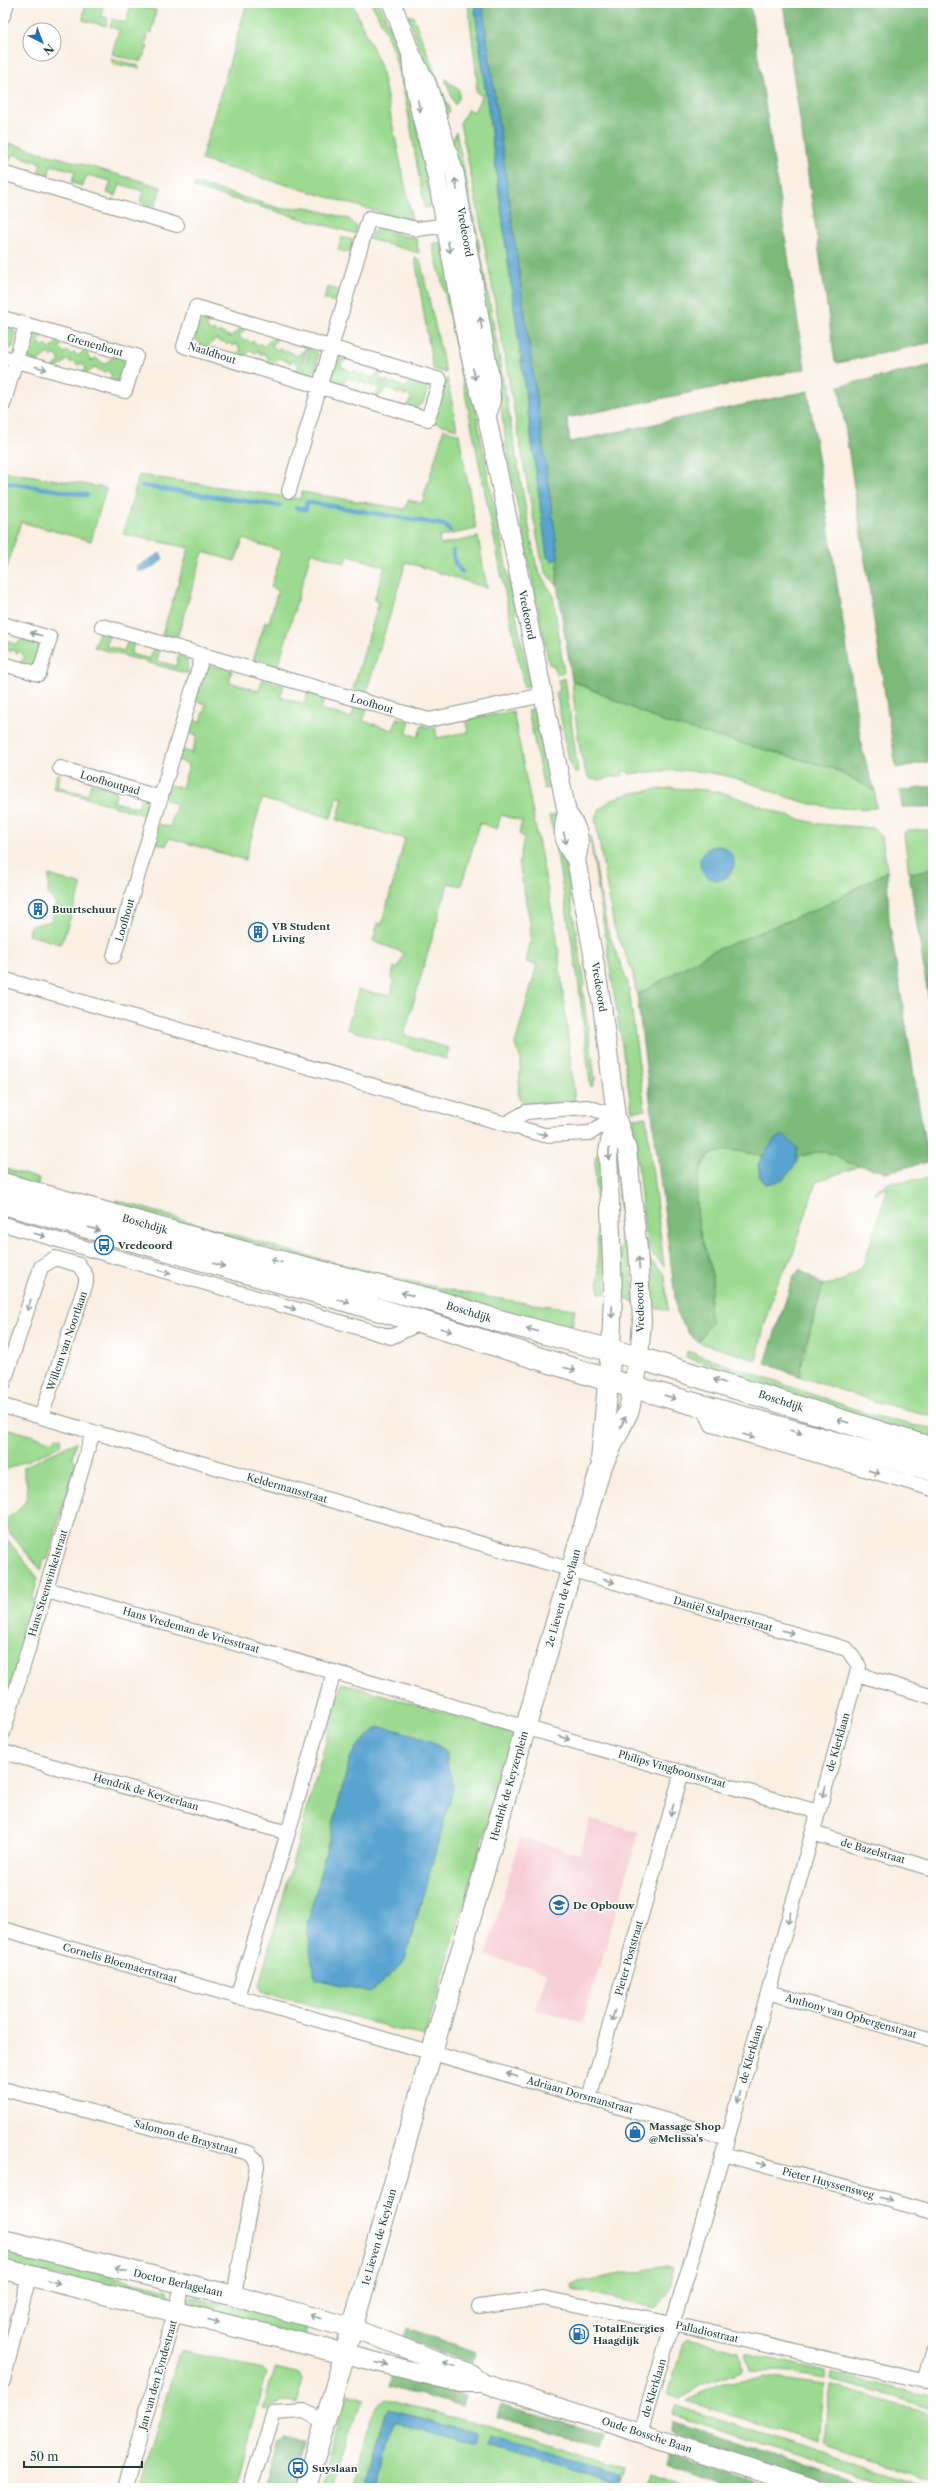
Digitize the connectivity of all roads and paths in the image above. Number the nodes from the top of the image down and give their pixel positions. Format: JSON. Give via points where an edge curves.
{"nodes":[{"id":1,"x":7,"y":3,"type":"edge"},
{"id":2,"x":392,"y":3,"type":"edge"},
{"id":3,"x":3,"y":16,"type":"edge"},
{"id":4,"x":411,"y":54,"type":"junction"},
{"id":5,"x":3,"y":173,"type":"edge"},
{"id":6,"x":464,"y":222,"type":"junction"},
{"id":7,"x":178,"y":225,"type":"dead end"},
{"id":8,"x":444,"y":226,"type":"junction"},
{"id":9,"x":3,"y":318,"type":"edge"},
{"id":10,"x":26,"y":325,"type":"junction"},
{"id":11,"x":330,"y":347,"type":"junction"},
{"id":12,"x":9,"y":359,"type":"edge"},
{"id":13,"x":319,"y":386,"type":"junction"},
{"id":14,"x":3,"y":405,"type":"edge"},
{"id":15,"x":487,"y":417,"type":"junction"},
{"id":16,"x":289,"y":491,"type":"dead end"},
{"id":17,"x":3,"y":624,"type":"edge"},
{"id":18,"x":102,"y":626,"type":"dead end"},
{"id":19,"x":203,"y":654,"type":"junction"},
{"id":20,"x":3,"y":664,"type":"edge"},
{"id":21,"x":543,"y":696,"type":"junction"},
{"id":22,"x":60,"y":768,"type":"dead end"},
{"id":23,"x":161,"y":798,"type":"junction"},
{"id":24,"x":114,"y":956,"type":"dead end"},
{"id":25,"x":3,"y":979,"type":"edge"},
{"id":26,"x":616,"y":1116,"type":"junction"},
{"id":27,"x":505,"y":1124,"type":"junction"},
{"id":28,"x":3,"y":1184,"type":"edge"},
{"id":29,"x":3,"y":1203,"type":"edge"},
{"id":30,"x":3,"y":1224,"type":"edge"},
{"id":31,"x":422,"y":1322,"type":"junction"},
{"id":32,"x":611,"y":1350,"type":"junction"},
{"id":33,"x":640,"y":1358,"type":"junction"},
{"id":34,"x":608,"y":1380,"type":"junction"},
{"id":35,"x":3,"y":1385,"type":"edge"},
{"id":36,"x":633,"y":1386,"type":"junction"},
{"id":37,"x":3,"y":1406,"type":"edge"},
{"id":38,"x":703,"y":1406,"type":"junction"},
{"id":39,"x":41,"y":1417,"type":"junction"},
{"id":40,"x":93,"y":1432,"type":"junction"},
{"id":41,"x":933,"y":1449,"type":"edge"},
{"id":42,"x":600,"y":1470,"type":"junction"},
{"id":43,"x":933,"y":1470,"type":"edge"},
{"id":44,"x":933,"y":1489,"type":"edge"},
{"id":45,"x":571,"y":1570,"type":"junction"},
{"id":46,"x":47,"y":1589,"type":"junction"},
{"id":47,"x":334,"y":1672,"type":"junction"},
{"id":48,"x":857,"y":1674,"type":"junction"},
{"id":49,"x":933,"y":1696,"type":"edge"},
{"id":50,"x":526,"y":1727,"type":"junction"},
{"id":51,"x":3,"y":1733,"type":"edge"},
{"id":52,"x":3,"y":1752,"type":"edge"},
{"id":53,"x":682,"y":1772,"type":"junction"},
{"id":54,"x":818,"y":1812,"type":"junction"},
{"id":55,"x":288,"y":1833,"type":"junction"},
{"id":56,"x":812,"y":1834,"type":"junction"},
{"id":57,"x":933,"y":1869,"type":"edge"},
{"id":58,"x":3,"y":1928,"type":"edge"},
{"id":59,"x":768,"y":1992,"type":"junction"},
{"id":60,"x":237,"y":1997,"type":"junction"},
{"id":61,"x":933,"y":2040,"type":"edge"},
{"id":62,"x":432,"y":2052,"type":"junction"},
{"id":63,"x":3,"y":2089,"type":"edge"},
{"id":64,"x":590,"y":2098,"type":"junction"},
{"id":65,"x":728,"y":2138,"type":"junction"},
{"id":66,"x":723,"y":2154,"type":"junction"},
{"id":67,"x":933,"y":2212,"type":"edge"},
{"id":68,"x":3,"y":2240,"type":"edge"},
{"id":69,"x":3,"y":2269,"type":"edge"},
{"id":70,"x":29,"y":2276,"type":"junction"},
{"id":71,"x":183,"y":2284,"type":"junction"},
{"id":72,"x":234,"y":2296,"type":"junction"},
{"id":73,"x":479,"y":2307,"type":"dead end"},
{"id":74,"x":176,"y":2311,"type":"junction"},
{"id":75,"x":673,"y":2324,"type":"junction"},
{"id":76,"x":352,"y":2328,"type":"junction"},
{"id":77,"x":933,"y":2352,"type":"edge"},
{"id":78,"x":345,"y":2354,"type":"junction"},
{"id":79,"x":3,"y":2381,"type":"edge"},
{"id":80,"x":929,"y":2382,"type":"edge"},
{"id":81,"x":483,"y":2383,"type":"junction"},
{"id":82,"x":325,"y":2422,"type":"junction"},
{"id":83,"x":640,"y":2433,"type":"junction"},
{"id":84,"x":125,"y":2488,"type":"edge"},
{"id":85,"x":250,"y":2488,"type":"edge"},
{"id":86,"x":306,"y":2488,"type":"edge"},
{"id":87,"x":811,"y":2488,"type":"edge"}],
"edges":[{"from":1,"to":3,"type":"street"},
{"from":2,"to":4,"type":"street","name":"Vredeoord"},
{"from":6,"to":4,"type":"street","name":"Vredeoord","one_way":true,"via":[[442,132],[427,84]]},
{"from":4,"to":8,"type":"street","name":"Vredeoord","one_way":true,"via":[[412,75],[437,178]]},
{"from":5,"to":7,"type":"street"},
{"from":6,"to":8,"type":"street"},
{"from":15,"to":6,"type":"street","name":"Vredeoord","one_way":true,"via":[[491,400],[490,378]]},
{"from":8,"to":11,"type":"street","via":[[409,228],[369,218]]},
{"from":8,"to":15,"type":"street","name":"Vredeoord","one_way":true,"via":[[476,383]]},
{"from":9,"to":10,"type":"street","name":"Grenenhout"},
{"from":10,"to":12,"type":"street"},
{"from":12,"to":10,"type":"street","name":"Grenenhout","one_way":true,"via":[[125,391],[136,356]]},
{"from":11,"to":13,"type":"street"},
{"from":11,"to":13,"type":"street","name":"Naaldhout","via":[[440,380],[428,419]]},
{"from":11,"to":13,"type":"street","name":"Naaldhout","via":[[196,307],[184,346]]},
{"from":12,"to":14,"type":"street"},
{"from":13,"to":16,"type":"street"},
{"from":15,"to":21,"type":"street","name":"Vredeoord"},
{"from":20,"to":17,"type":"street","one_way":true,"via":[[39,674],[50,638]]},
{"from":18,"to":19,"type":"street","name":"Loofhout"},
{"from":19,"to":21,"type":"street","name":"Loofhout","via":[[429,720]]},
{"from":19,"to":23,"type":"street","name":"Loofhout"},
{"from":21,"to":26,"type":"street","name":"Vredeoord","via":[[568,813],[562,828],[568,850],[576,859],[602,1005]]},
{"from":22,"to":23,"type":"street","name":"Loofhoutpad"},
{"from":23,"to":24,"type":"street","name":"Loofhout"},
{"from":25,"to":27,"type":"street"},
{"from":26,"to":27,"type":"street","via":[[588,1107],[526,1112]]},
{"from":27,"to":26,"type":"street","one_way":true,"via":[[544,1135],[590,1133]]},
{"from":26,"to":32,"type":"street","name":"Vredeoord","one_way":true,"via":[[608,1151],[613,1293]]},
{"from":33,"to":26,"type":"street","name":"Vredeoord","one_way":true,"via":[[642,1321],[638,1249],[628,1149]]},
{"from":32,"to":28,"type":"main road","name":"Boschdijk","one_way":true,"via":[[492,1319],[435,1301],[242,1252]]},
{"from":29,"to":31,"type":"main road","name":"Boschdijk","one_way":true},
{"from":30,"to":31,"type":"street","one_way":true,"via":[[391,1337]]},
{"from":31,"to":34,"type":"main road","name":"Boschdijk","one_way":true},
{"from":32,"to":33,"type":"main road","name":"Boschdijk"},
{"from":32,"to":34,"type":"main road","name":"2e Lieven de Keylaan"},
{"from":33,"to":36,"type":"main road","name":"2e Lieven de Keylaan"},
{"from":41,"to":33,"type":"main road","name":"Boschdijk","one_way":true},
{"from":34,"to":36,"type":"main road","name":"Boschdijk"},
{"from":34,"to":42,"type":"main road","name":"2e Lieven de Keylaan"},
{"from":39,"to":35,"type":"street","name":"Willem van Noortlaan","one_way":true,"via":[[86,1284],[86,1276],[79,1265],[55,1258],[41,1268]]},
{"from":36,"to":38,"type":"main road","name":"Boschdijk","one_way":true},
{"from":42,"to":36,"type":"main road","name":"2e Lieven de Keylaan","one_way":true,"via":[[629,1410]]},
{"from":37,"to":39,"type":"street","name":"Keldermansstraat"},
{"from":38,"to":43,"type":"main road","name":"Boschdijk","one_way":true},
{"from":38,"to":44,"type":"street","one_way":true,"via":[[712,1425]]},
{"from":39,"to":40,"type":"street","name":"Keldermansstraat"},
{"from":40,"to":45,"type":"street","name":"Keldermansstraat"},
{"from":40,"to":46,"type":"street","name":"Hans Steenwinkelstraat"},
{"from":42,"to":45,"type":"main road","name":"2e Lieven de Keylaan"},
{"from":45,"to":48,"type":"street","name":"Daniël Stalpaertstraat","one_way":true,"via":[[847,1649],[859,1666]]},
{"from":45,"to":50,"type":"main road","name":"2e Lieven de Keylaan"},
{"from":46,"to":47,"type":"street","name":"Hans Vredeman de Vriesstraat"},
{"from":46,"to":51,"type":"street","name":"Hans Steenwinkelstraat"},
{"from":47,"to":50,"type":"street","name":"Hendrik de Keyzerplein"},
{"from":47,"to":55,"type":"street"},
{"from":48,"to":49,"type":"street"},
{"from":48,"to":54,"type":"street","name":"de Klerklaan","one_way":true},
{"from":50,"to":53,"type":"street","name":"Philips Vingboonsstraat","one_way":true},
{"from":50,"to":62,"type":"main road","name":"Hendrik de Keyzerplein"},
{"from":52,"to":55,"type":"street","name":"Hendrik de Keyzerlaan"},
{"from":53,"to":54,"type":"street","name":"Philips Vingboonsstraat"},
{"from":53,"to":64,"type":"street","name":"Pieter Poststraat","one_way":true},
{"from":54,"to":56,"type":"street","name":"de Klerklaan"},
{"from":55,"to":60,"type":"street"},
{"from":56,"to":57,"type":"street","name":"de Bazelstraat"},
{"from":56,"to":59,"type":"street","name":"de Klerklaan","one_way":true},
{"from":58,"to":60,"type":"street","name":"Cornelis Bloemaertstraat"},
{"from":59,"to":61,"type":"street","name":"Anthony van Opbergenstraat"},
{"from":59,"to":65,"type":"street","name":"de Klerklaan","one_way":true},
{"from":60,"to":62,"type":"street"},
{"from":64,"to":62,"type":"street","name":"Adriaan Dorsmanstraat","one_way":true},
{"from":62,"to":76,"type":"main road","name":"1e Lieven de Keylaan"},
{"from":63,"to":72,"type":"street","name":"Salomon de Braystraat","via":[[249,2154],[256,2160],[258,2166]]},
{"from":64,"to":65,"type":"street","name":"Adriaan Dorsmanstraat"},
{"from":65,"to":66,"type":"street","name":"de Klerklaan"},
{"from":66,"to":67,"type":"street","name":"Pieter Huyssensweg","one_way":true},
{"from":66,"to":75,"type":"street","name":"de Klerklaan"},
{"from":71,"to":68,"type":"main road","name":"Doctor Berlagelaan","one_way":true},
{"from":69,"to":70,"type":"main road"},
{"from":70,"to":74,"type":"main road","one_way":true},
{"from":70,"to":79,"type":"street"},
{"from":71,"to":72,"type":"main road","name":"Doctor Berlagelaan"},
{"from":71,"to":74,"type":"street","name":"Jan van den Eyndestraat"},
{"from":76,"to":72,"type":"main road","name":"Doctor Berlagelaan","one_way":true},
{"from":73,"to":75,"type":"street","name":"Palladiostraat","via":[[543,2298]]},
{"from":74,"to":78,"type":"main road","one_way":true},
{"from":74,"to":84,"type":"street","name":"Jan van den Eyndestraat"},
{"from":75,"to":80,"type":"street","name":"Palladiostraat"},
{"from":75,"to":83,"type":"street","name":"de Klerklaan"},
{"from":76,"to":78,"type":"main road","name":"1e Lieven de Keylaan"},
{"from":81,"to":76,"type":"street","name":"Oude Bossche Baan","one_way":true,"via":[[470,2373]]},
{"from":77,"to":80,"type":"street"},
{"from":78,"to":81,"type":"street","name":"Oude Bossche Baan","one_way":true,"via":[[460,2383]]},
{"from":78,"to":82,"type":"main road","name":"1e Lieven de Keylaan"},
{"from":81,"to":83,"type":"street","name":"Oude Bossche Baan"},
{"from":82,"to":85,"type":"street","via":[[304,2411],[274,2413]]},
{"from":82,"to":86,"type":"main road","name":"1e Lieven de Keylaan"},
{"from":83,"to":87,"type":"street","name":"Oude Bossche Baan"}]}
